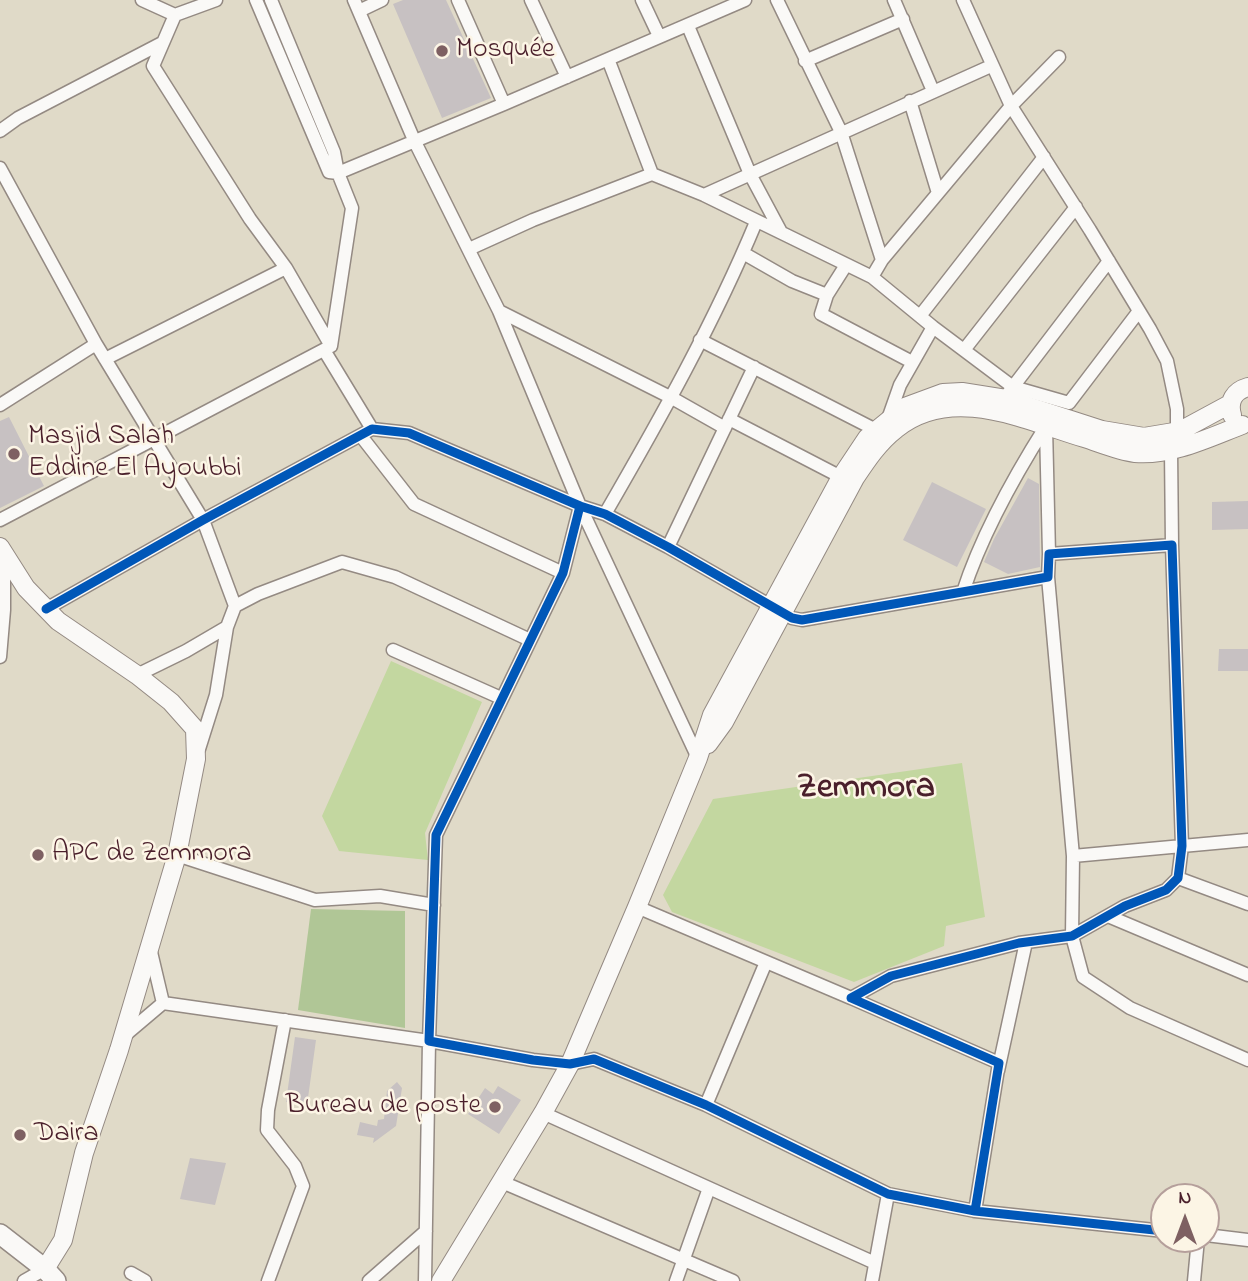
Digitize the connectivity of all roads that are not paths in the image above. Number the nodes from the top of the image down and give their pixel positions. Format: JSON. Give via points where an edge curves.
{"nodes":[{"id":1,"x":142,"y":0,"type":"edge"},
{"id":2,"x":216,"y":0,"type":"edge"},
{"id":3,"x":256,"y":0,"type":"edge"},
{"id":4,"x":271,"y":0,"type":"edge"},
{"id":5,"x":382,"y":0,"type":"edge"},
{"id":6,"x":458,"y":0,"type":"edge"},
{"id":7,"x":531,"y":0,"type":"edge"},
{"id":8,"x":642,"y":0,"type":"edge"},
{"id":9,"x":745,"y":0,"type":"edge"},
{"id":10,"x":777,"y":0,"type":"edge"},
{"id":11,"x":894,"y":0,"type":"edge"},
{"id":12,"x":963,"y":0,"type":"edge"},
{"id":13,"x":357,"y":6,"type":"edge"},
{"id":14,"x":175,"y":15,"type":"junction"},
{"id":15,"x":903,"y":19,"type":"junction"},
{"id":16,"x":688,"y":26,"type":"junction"},
{"id":17,"x":659,"y":36,"type":"junction"},
{"id":18,"x":162,"y":43,"type":"junction"},
{"id":19,"x":1059,"y":57,"type":"dead end"},
{"id":20,"x":608,"y":59,"type":"junction"},
{"id":21,"x":806,"y":61,"type":"junction"},
{"id":22,"x":991,"y":65,"type":"junction"},
{"id":23,"x":567,"y":77,"type":"junction"},
{"id":24,"x":933,"y":91,"type":"junction"},
{"id":25,"x":910,"y":102,"type":"junction"},
{"id":26,"x":504,"y":104,"type":"junction"},
{"id":27,"x":1011,"y":106,"type":"junction"},
{"id":28,"x":0,"y":131,"type":"edge"},
{"id":29,"x":841,"y":132,"type":"junction"},
{"id":30,"x":414,"y":140,"type":"junction"},
{"id":31,"x":1044,"y":157,"type":"junction"},
{"id":32,"x":0,"y":168,"type":"edge"},
{"id":33,"x":338,"y":173,"type":"junction"},
{"id":34,"x":652,"y":174,"type":"junction"},
{"id":35,"x":750,"y":174,"type":"junction"},
{"id":36,"x":939,"y":192,"type":"junction"},
{"id":37,"x":705,"y":195,"type":"junction"},
{"id":38,"x":1076,"y":207,"type":"junction"},
{"id":39,"x":756,"y":222,"type":"junction"},
{"id":40,"x":780,"y":232,"type":"junction"},
{"id":41,"x":469,"y":250,"type":"junction"},
{"id":42,"x":743,"y":253,"type":"junction"},
{"id":43,"x":882,"y":261,"type":"junction"},
{"id":44,"x":1109,"y":261,"type":"junction"},
{"id":45,"x":846,"y":265,"type":"junction"},
{"id":46,"x":286,"y":268,"type":"junction"},
{"id":47,"x":872,"y":277,"type":"junction"},
{"id":48,"x":827,"y":295,"type":"junction"},
{"id":49,"x":499,"y":311,"type":"junction"},
{"id":50,"x":1139,"y":311,"type":"junction"},
{"id":51,"x":920,"y":316,"type":"junction"},
{"id":52,"x":933,"y":327,"type":"junction"},
{"id":53,"x":701,"y":340,"type":"junction"},
{"id":54,"x":96,"y":344,"type":"junction"},
{"id":55,"x":328,"y":348,"type":"junction"},
{"id":56,"x":964,"y":351,"type":"junction"},
{"id":57,"x":104,"y":359,"type":"junction"},
{"id":58,"x":912,"y":362,"type":"junction"},
{"id":59,"x":754,"y":367,"type":"junction"},
{"id":60,"x":1246,"y":386,"type":"edge"},
{"id":61,"x":1009,"y":393,"type":"junction"},
{"id":62,"x":672,"y":398,"type":"junction"},
{"id":63,"x":1230,"y":404,"type":"junction"},
{"id":64,"x":0,"y":405,"type":"edge"},
{"id":65,"x":727,"y":424,"type":"junction"},
{"id":66,"x":882,"y":425,"type":"junction"},
{"id":67,"x":1046,"y":426,"type":"junction"},
{"id":68,"x":1245,"y":426,"type":"edge"},
{"id":69,"x":1177,"y":432,"type":"junction"},
{"id":70,"x":366,"y":433,"type":"junction"},
{"id":71,"x":153,"y":438,"type":"junction"},
{"id":72,"x":1171,"y":450,"type":"junction"},
{"id":73,"x":841,"y":477,"type":"junction"},
{"id":74,"x":580,"y":506,"type":"junction"},
{"id":75,"x":605,"y":514,"type":"junction"},
{"id":76,"x":0,"y":520,"type":"edge"},
{"id":77,"x":203,"y":520,"type":"junction"},
{"id":78,"x":1172,"y":545,"type":"junction"},
{"id":79,"x":668,"y":547,"type":"junction"},
{"id":80,"x":1,"y":551,"type":"edge"},
{"id":81,"x":1049,"y":554,"type":"junction"},
{"id":82,"x":563,"y":573,"type":"junction"},
{"id":83,"x":1048,"y":577,"type":"junction"},
{"id":84,"x":963,"y":592,"type":"junction"},
{"id":85,"x":235,"y":606,"type":"junction"},
{"id":86,"x":776,"y":608,"type":"junction"},
{"id":87,"x":46,"y":609,"type":"junction"},
{"id":88,"x":228,"y":627,"type":"junction"},
{"id":89,"x":530,"y":640,"type":"junction"},
{"id":90,"x":393,"y":650,"type":"dead end"},
{"id":91,"x":0,"y":657,"type":"edge"},
{"id":92,"x":137,"y":675,"type":"junction"},
{"id":93,"x":501,"y":698,"type":"junction"},
{"id":94,"x":698,"y":758,"type":"junction"},
{"id":95,"x":196,"y":759,"type":"junction"},
{"id":96,"x":1248,"y":840,"type":"edge"},
{"id":97,"x":1182,"y":846,"type":"junction"},
{"id":98,"x":177,"y":855,"type":"junction"},
{"id":99,"x":1073,"y":856,"type":"junction"},
{"id":100,"x":1178,"y":878,"type":"junction"},
{"id":101,"x":1248,"y":904,"type":"edge"},
{"id":102,"x":434,"y":905,"type":"junction"},
{"id":103,"x":637,"y":907,"type":"junction"},
{"id":104,"x":1108,"y":916,"type":"junction"},
{"id":105,"x":1072,"y":936,"type":"junction"},
{"id":106,"x":1026,"y":942,"type":"junction"},
{"id":107,"x":150,"y":947,"type":"junction"},
{"id":108,"x":766,"y":962,"type":"junction"},
{"id":109,"x":1248,"y":975,"type":"edge"},
{"id":110,"x":851,"y":998,"type":"junction"},
{"id":111,"x":163,"y":1003,"type":"junction"},
{"id":112,"x":285,"y":1020,"type":"junction"},
{"id":113,"x":122,"y":1038,"type":"junction"},
{"id":114,"x":429,"y":1041,"type":"junction"},
{"id":115,"x":1248,"y":1060,"type":"edge"},
{"id":116,"x":570,"y":1064,"type":"junction"},
{"id":117,"x":998,"y":1071,"type":"junction"},
{"id":118,"x":706,"y":1105,"type":"junction"},
{"id":119,"x":543,"y":1114,"type":"junction"},
{"id":120,"x":502,"y":1182,"type":"junction"},
{"id":121,"x":709,"y":1188,"type":"junction"},
{"id":122,"x":888,"y":1194,"type":"junction"},
{"id":123,"x":975,"y":1211,"type":"junction"},
{"id":124,"x":1150,"y":1230,"type":"edge"},
{"id":125,"x":426,"y":1231,"type":"junction"},
{"id":126,"x":0,"y":1234,"type":"edge"},
{"id":127,"x":1220,"y":1237,"type":"edge"},
{"id":128,"x":1248,"y":1240,"type":"edge"},
{"id":129,"x":1197,"y":1253,"type":"edge"},
{"id":130,"x":685,"y":1261,"type":"junction"},
{"id":131,"x":875,"y":1263,"type":"junction"},
{"id":132,"x":131,"y":1273,"type":"dead end"},
{"id":133,"x":51,"y":1275,"type":"edge"},
{"id":134,"x":24,"y":1281,"type":"edge"},
{"id":135,"x":145,"y":1281,"type":"edge"},
{"id":136,"x":268,"y":1281,"type":"edge"},
{"id":137,"x":369,"y":1281,"type":"edge"},
{"id":138,"x":425,"y":1281,"type":"edge"},
{"id":139,"x":441,"y":1281,"type":"edge"},
{"id":140,"x":676,"y":1281,"type":"edge"},
{"id":141,"x":733,"y":1281,"type":"edge"},
{"id":142,"x":872,"y":1281,"type":"edge"},
{"id":143,"x":1194,"y":1281,"type":"edge"}],
"edges":[{"from":1,"to":14,"type":"street"},
{"from":2,"to":14,"type":"street"},
{"from":3,"to":33,"type":"street","via":[[329,172]]},
{"from":4,"to":33,"type":"street","via":[[334,152]]},
{"from":5,"to":13,"type":"street"},
{"from":6,"to":26,"type":"street"},
{"from":7,"to":23,"type":"street"},
{"from":8,"to":17,"type":"street"},
{"from":9,"to":16,"type":"street"},
{"from":10,"to":21,"type":"street"},
{"from":11,"to":15,"type":"street"},
{"from":12,"to":22,"type":"street"},
{"from":13,"to":30,"type":"street"},
{"from":14,"to":18,"type":"street"},
{"from":15,"to":21,"type":"street"},
{"from":15,"to":24,"type":"street"},
{"from":16,"to":17,"type":"street"},
{"from":16,"to":35,"type":"street"},
{"from":17,"to":20,"type":"street"},
{"from":18,"to":28,"type":"street"},
{"from":18,"to":46,"type":"street","via":[[153,66]]},
{"from":19,"to":27,"type":"street"},
{"from":20,"to":23,"type":"street"},
{"from":20,"to":34,"type":"street"},
{"from":21,"to":29,"type":"street"},
{"from":22,"to":24,"type":"street"},
{"from":22,"to":27,"type":"street"},
{"from":23,"to":26,"type":"street"},
{"from":24,"to":25,"type":"street"},
{"from":25,"to":29,"type":"street"},
{"from":25,"to":36,"type":"street"},
{"from":26,"to":30,"type":"street"},
{"from":27,"to":31,"type":"street"},
{"from":27,"to":36,"type":"street"},
{"from":29,"to":35,"type":"street"},
{"from":29,"to":43,"type":"street"},
{"from":30,"to":33,"type":"street"},
{"from":30,"to":41,"type":"street"},
{"from":31,"to":38,"type":"street"},
{"from":31,"to":51,"type":"street"},
{"from":32,"to":54,"type":"street"},
{"from":33,"to":55,"type":"street","via":[[352,208]]},
{"from":34,"to":37,"type":"street"},
{"from":34,"to":41,"type":"street"},
{"from":35,"to":37,"type":"street"},
{"from":35,"to":40,"type":"street"},
{"from":36,"to":43,"type":"street"},
{"from":37,"to":39,"type":"street"},
{"from":38,"to":44,"type":"street"},
{"from":38,"to":56,"type":"street"},
{"from":39,"to":40,"type":"street"},
{"from":39,"to":42,"type":"street"},
{"from":40,"to":45,"type":"street"},
{"from":41,"to":49,"type":"street"},
{"from":42,"to":48,"type":"street"},
{"from":42,"to":53,"type":"street"},
{"from":43,"to":47,"type":"street"},
{"from":44,"to":50,"type":"street"},
{"from":44,"to":61,"type":"street"},
{"from":45,"to":47,"type":"street"},
{"from":45,"to":48,"type":"street"},
{"from":46,"to":55,"type":"street"},
{"from":46,"to":57,"type":"street"},
{"from":47,"to":51,"type":"street"},
{"from":48,"to":58,"type":"street","via":[[821,314]]},
{"from":49,"to":62,"type":"street"},
{"from":49,"to":74,"type":"street"},
{"from":50,"to":61,"type":"street","via":[[1069,403]]},
{"from":50,"to":69,"type":"street","via":[[1167,361]]},
{"from":51,"to":52,"type":"street"},
{"from":52,"to":56,"type":"street"},
{"from":52,"to":58,"type":"street"},
{"from":53,"to":59,"type":"street"},
{"from":53,"to":62,"type":"street"},
{"from":54,"to":57,"type":"street"},
{"from":54,"to":64,"type":"street"},
{"from":55,"to":70,"type":"street"},
{"from":55,"to":71,"type":"street"},
{"from":56,"to":61,"type":"street"},
{"from":57,"to":71,"type":"street"},
{"from":58,"to":66,"type":"street"},
{"from":59,"to":65,"type":"street"},
{"from":59,"to":66,"type":"street"},
{"from":60,"to":63,"type":"main road"},
{"from":61,"to":66,"type":"main road","via":[[943,393],[905,407]]},
{"from":61,"to":69,"type":"main road","via":[[1102,430],[1144,437]]},
{"from":62,"to":65,"type":"street"},
{"from":62,"to":75,"type":"street"},
{"from":63,"to":68,"type":"main road","via":[[1233,417]]},
{"from":63,"to":69,"type":"main road"},
{"from":65,"to":73,"type":"street"},
{"from":65,"to":79,"type":"street"},
{"from":66,"to":73,"type":"main road","via":[[860,447]]},
{"from":67,"to":72,"type":"main road","via":[[1134,453]]},
{"from":67,"to":81,"type":"street"},
{"from":67,"to":84,"type":"street","via":[[973,562]]},
{"from":67,"to":86,"type":"main road","via":[[974,407],[947,407],[897,428],[855,478]]},
{"from":68,"to":72,"type":"main road"},
{"from":69,"to":72,"type":"street"},
{"from":70,"to":74,"type":"street","via":[[409,433]]},
{"from":70,"to":77,"type":"street"},
{"from":70,"to":82,"type":"street","via":[[414,504]]},
{"from":71,"to":76,"type":"street"},
{"from":71,"to":77,"type":"street"},
{"from":72,"to":78,"type":"street"},
{"from":73,"to":86,"type":"main road"},
{"from":74,"to":75,"type":"street"},
{"from":74,"to":82,"type":"street"},
{"from":74,"to":94,"type":"street"},
{"from":75,"to":79,"type":"street"},
{"from":77,"to":85,"type":"street"},
{"from":77,"to":87,"type":"street"},
{"from":78,"to":81,"type":"street"},
{"from":78,"to":97,"type":"street"},
{"from":79,"to":86,"type":"street"},
{"from":80,"to":87,"type":"main road","via":[[26,589]]},
{"from":80,"to":91,"type":"street","via":[[4,610]]},
{"from":81,"to":83,"type":"street"},
{"from":82,"to":89,"type":"street"},
{"from":83,"to":84,"type":"street"},
{"from":83,"to":99,"type":"street"},
{"from":84,"to":86,"type":"street","via":[[802,620]]},
{"from":85,"to":88,"type":"street"},
{"from":85,"to":89,"type":"street","via":[[342,562],[395,577]]},
{"from":86,"to":94,"type":"main road","via":[[724,722]]},
{"from":87,"to":92,"type":"main road"},
{"from":88,"to":92,"type":"street"},
{"from":88,"to":95,"type":"street","via":[[216,695]]},
{"from":89,"to":93,"type":"street"},
{"from":90,"to":93,"type":"street"},
{"from":92,"to":95,"type":"main road","via":[[195,729]]},
{"from":93,"to":102,"type":"street","via":[[436,835]]},
{"from":94,"to":103,"type":"main road"},
{"from":95,"to":98,"type":"main road"},
{"from":96,"to":97,"type":"street"},
{"from":97,"to":99,"type":"street"},
{"from":97,"to":100,"type":"street"},
{"from":98,"to":102,"type":"street","via":[[315,900],[380,896]]},
{"from":98,"to":107,"type":"main road"},
{"from":99,"to":105,"type":"street"},
{"from":100,"to":101,"type":"street"},
{"from":100,"to":104,"type":"street","via":[[1166,890]]},
{"from":102,"to":114,"type":"street"},
{"from":103,"to":108,"type":"street"},
{"from":103,"to":116,"type":"main road"},
{"from":104,"to":105,"type":"street"},
{"from":104,"to":109,"type":"street"},
{"from":105,"to":106,"type":"street"},
{"from":105,"to":115,"type":"street","via":[[1083,977],[1130,1008]]},
{"from":106,"to":110,"type":"street","via":[[891,976]]},
{"from":106,"to":117,"type":"street"},
{"from":107,"to":111,"type":"street"},
{"from":107,"to":113,"type":"main road"},
{"from":108,"to":110,"type":"street"},
{"from":108,"to":118,"type":"street"},
{"from":110,"to":117,"type":"street","via":[[999,1063]]},
{"from":111,"to":112,"type":"street"},
{"from":111,"to":113,"type":"street"},
{"from":112,"to":114,"type":"street"},
{"from":112,"to":136,"type":"street","via":[[267,1130],[295,1166],[303,1186]]},
{"from":113,"to":133,"type":"main road"},
{"from":114,"to":116,"type":"street"},
{"from":114,"to":125,"type":"street"},
{"from":116,"to":118,"type":"street","via":[[594,1059]]},
{"from":116,"to":119,"type":"main road"},
{"from":117,"to":123,"type":"street"},
{"from":118,"to":122,"type":"street"},
{"from":119,"to":120,"type":"main road"},
{"from":119,"to":121,"type":"street"},
{"from":120,"to":130,"type":"street"},
{"from":120,"to":139,"type":"main road"},
{"from":121,"to":130,"type":"street"},
{"from":121,"to":131,"type":"street"},
{"from":122,"to":123,"type":"street"},
{"from":122,"to":131,"type":"street"},
{"from":123,"to":124,"type":"street"},
{"from":125,"to":137,"type":"street"},
{"from":125,"to":138,"type":"street"},
{"from":126,"to":133,"type":"main road"},
{"from":127,"to":128,"type":"street"},
{"from":129,"to":143,"type":"street"},
{"from":130,"to":140,"type":"street"},
{"from":130,"to":141,"type":"street"},
{"from":131,"to":142,"type":"street"},
{"from":132,"to":135,"type":"street"},
{"from":133,"to":134,"type":"street"}]}
